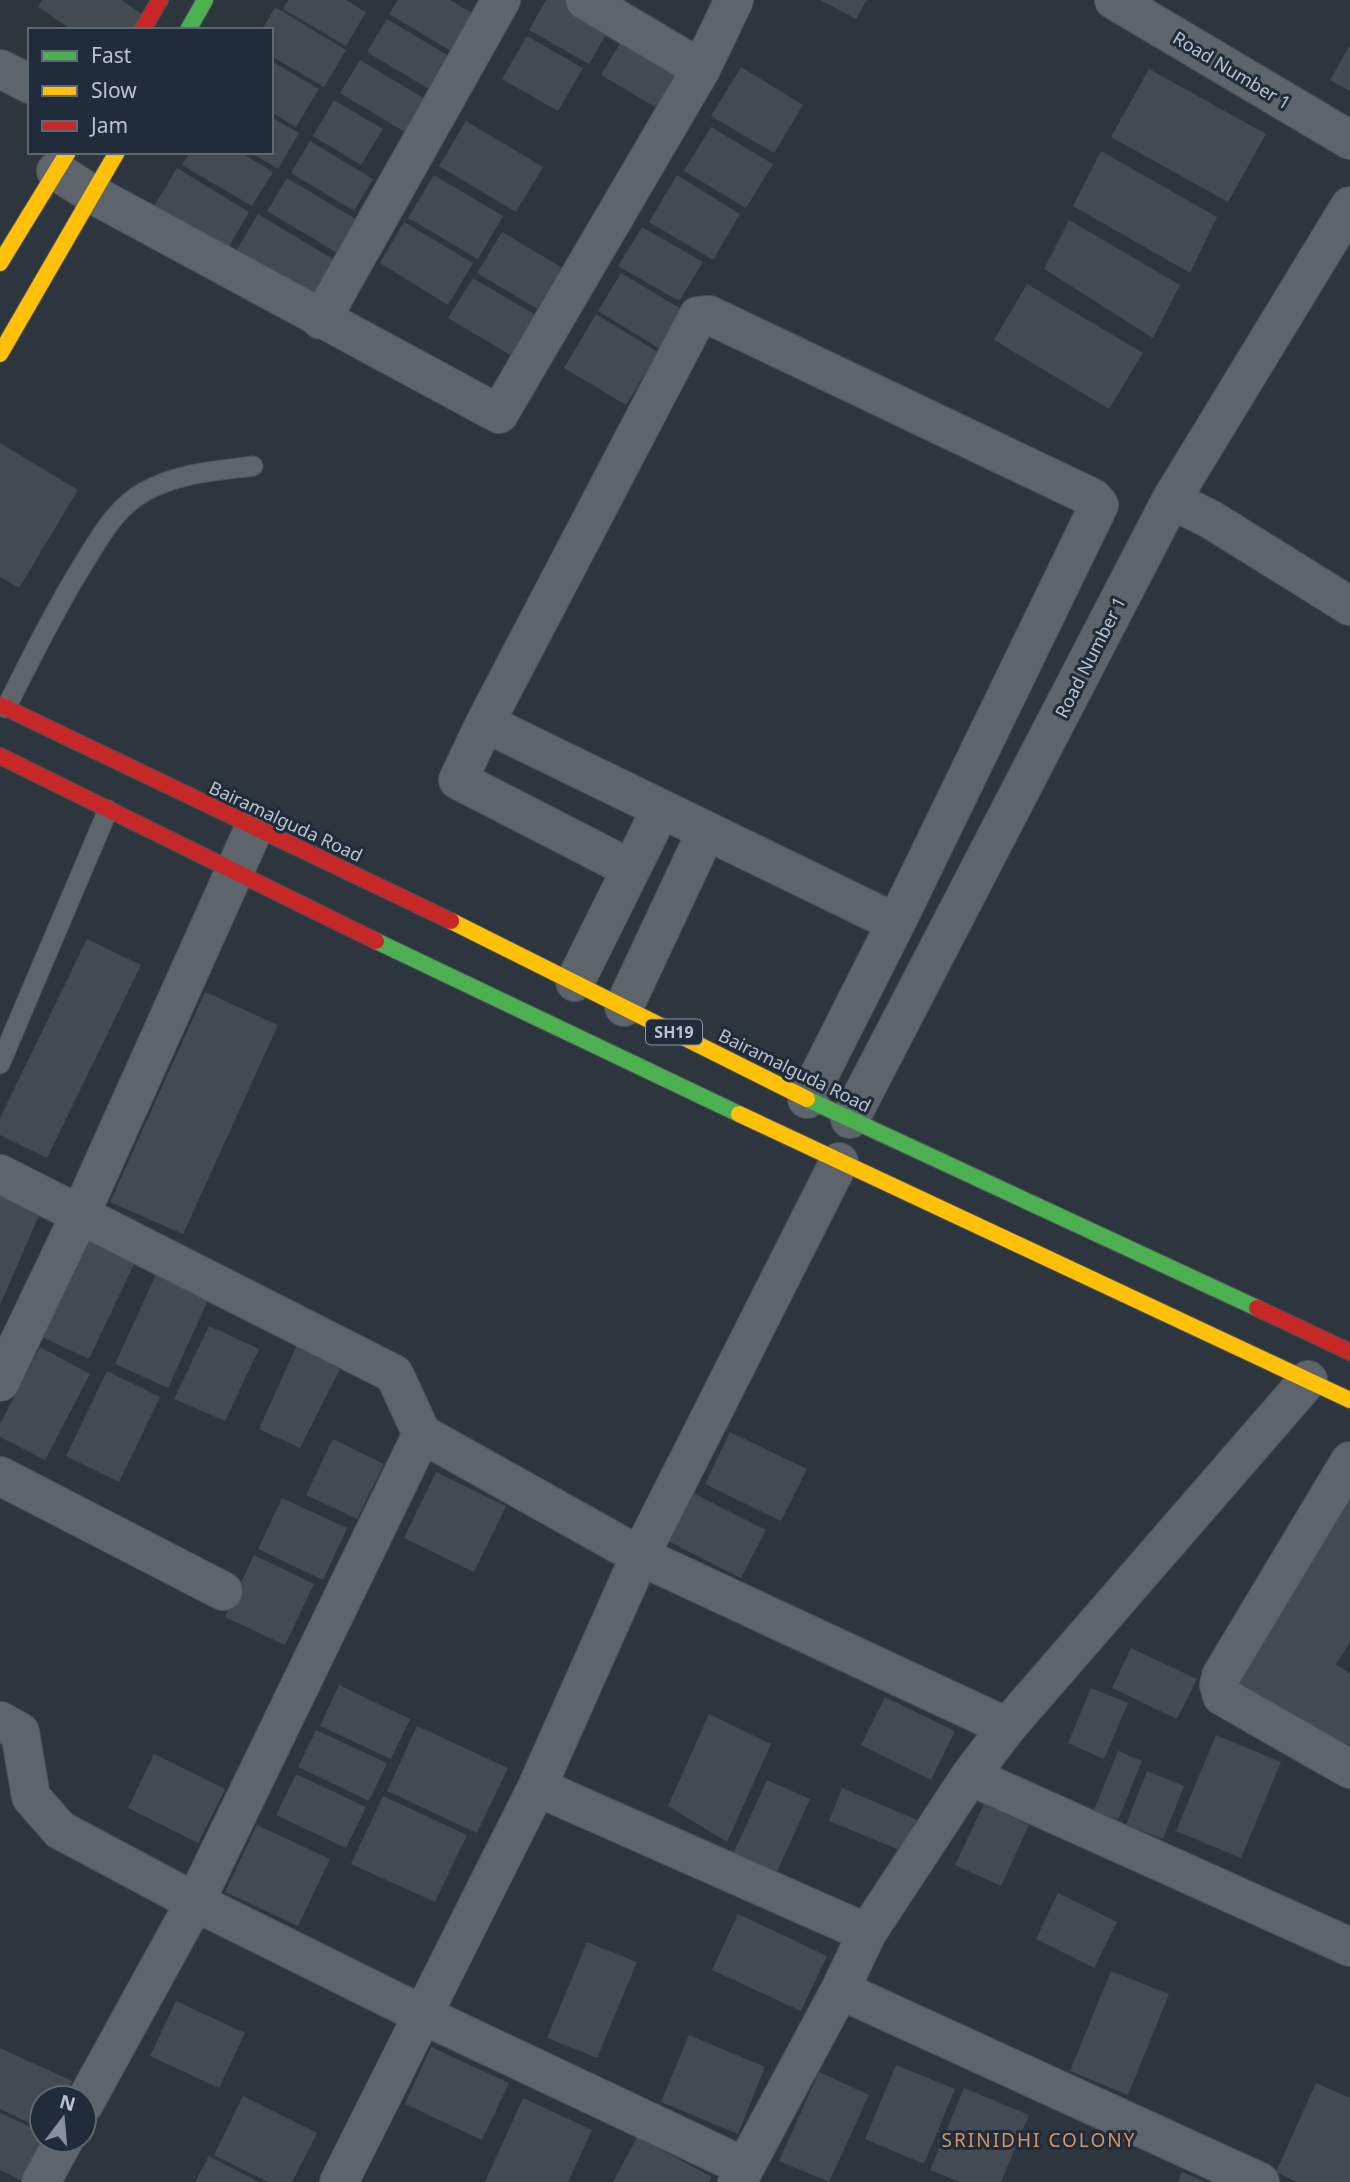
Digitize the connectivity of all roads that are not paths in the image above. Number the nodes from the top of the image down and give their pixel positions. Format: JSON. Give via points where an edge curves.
{"nodes":[{"id":1,"x":160,"y":0,"type":"edge"},
{"id":2,"x":205,"y":0,"type":"edge"},
{"id":3,"x":501,"y":0,"type":"edge"},
{"id":4,"x":585,"y":0,"type":"edge"},
{"id":5,"x":734,"y":0,"type":"edge"},
{"id":6,"x":1114,"y":0,"type":"edge"},
{"id":7,"x":143,"y":28,"type":"edge"},
{"id":8,"x":189,"y":28,"type":"edge"},
{"id":9,"x":0,"y":69,"type":"edge"},
{"id":10,"x":701,"y":69,"type":"junction"},
{"id":11,"x":28,"y":83,"type":"edge"},
{"id":12,"x":1350,"y":140,"type":"edge"},
{"id":13,"x":116,"y":154,"type":"edge"},
{"id":14,"x":62,"y":162,"type":"edge"},
{"id":15,"x":92,"y":194,"type":"junction"},
{"id":16,"x":1350,"y":206,"type":"edge"},
{"id":17,"x":0,"y":263,"type":"edge"},
{"id":18,"x":321,"y":320,"type":"junction"},
{"id":19,"x":0,"y":354,"type":"edge"},
{"id":20,"x":253,"y":466,"type":"dead end"},
{"id":21,"x":1171,"y":500,"type":"junction"},
{"id":22,"x":1350,"y":607,"type":"edge"},
{"id":23,"x":3,"y":707,"type":"edge"},
{"id":24,"x":485,"y":723,"type":"junction"},
{"id":25,"x":0,"y":756,"type":"edge"},
{"id":26,"x":658,"y":809,"type":"junction"},
{"id":27,"x":108,"y":810,"type":"junction"},
{"id":28,"x":254,"y":828,"type":"junction"},
{"id":29,"x":706,"y":832,"type":"junction"},
{"id":30,"x":631,"y":869,"type":"junction"},
{"id":31,"x":233,"y":873,"type":"junction"},
{"id":32,"x":896,"y":923,"type":"junction"},
{"id":33,"x":575,"y":982,"type":"junction"},
{"id":34,"x":624,"y":1007,"type":"junction"},
{"id":35,"x":0,"y":1064,"type":"edge"},
{"id":36,"x":807,"y":1099,"type":"junction"},
{"id":37,"x":850,"y":1119,"type":"junction"},
{"id":38,"x":839,"y":1162,"type":"junction"},
{"id":39,"x":0,"y":1174,"type":"edge"},
{"id":40,"x":80,"y":1214,"type":"junction"},
{"id":41,"x":1350,"y":1352,"type":"edge"},
{"id":42,"x":1308,"y":1380,"type":"junction"},
{"id":43,"x":0,"y":1382,"type":"edge"},
{"id":44,"x":1350,"y":1399,"type":"edge"},
{"id":45,"x":422,"y":1434,"type":"junction"},
{"id":46,"x":1350,"y":1461,"type":"edge"},
{"id":47,"x":0,"y":1476,"type":"edge"},
{"id":48,"x":640,"y":1556,"type":"junction"},
{"id":49,"x":223,"y":1591,"type":"dead end"},
{"id":50,"x":0,"y":1721,"type":"edge"},
{"id":51,"x":1007,"y":1727,"type":"junction"},
{"id":52,"x":1350,"y":1769,"type":"edge"},
{"id":53,"x":970,"y":1776,"type":"junction"},
{"id":54,"x":537,"y":1787,"type":"junction"},
{"id":55,"x":195,"y":1902,"type":"junction"},
{"id":56,"x":867,"y":1933,"type":"junction"},
{"id":57,"x":1350,"y":1947,"type":"edge"},
{"id":58,"x":840,"y":1990,"type":"junction"},
{"id":59,"x":423,"y":2015,"type":"junction"},
{"id":60,"x":95,"y":2084,"type":"edge"},
{"id":61,"x":56,"y":2154,"type":"edge"},
{"id":62,"x":741,"y":2175,"type":"edge"},
{"id":63,"x":41,"y":2182,"type":"edge"},
{"id":64,"x":339,"y":2182,"type":"edge"},
{"id":65,"x":1259,"y":2182,"type":"edge"}],
"edges":[{"from":1,"to":7,"type":"main road"},
{"from":2,"to":8,"type":"main road"},
{"from":3,"to":18,"type":"street"},
{"from":4,"to":10,"type":"street"},
{"from":5,"to":10,"type":"street"},
{"from":6,"to":12,"type":"street","name":"Road Number 1"},
{"from":9,"to":11,"type":"street"},
{"from":10,"to":18,"type":"street","via":[[499,414]]},
{"from":13,"to":15,"type":"main road"},
{"from":14,"to":15,"type":"street"},
{"from":14,"to":17,"type":"main road"},
{"from":15,"to":18,"type":"street"},
{"from":15,"to":19,"type":"main road"},
{"from":16,"to":21,"type":"street","name":"Road Number 1"},
{"from":20,"to":23,"type":"lane","via":[[179,476],[142,493],[119,512],[55,611]]},
{"from":21,"to":22,"type":"street","via":[[1210,519]]},
{"from":21,"to":37,"type":"street","name":"Road Number 1"},
{"from":23,"to":28,"type":"main road","name":"Bairamalguda Road","number":"SH19"},
{"from":24,"to":26,"type":"street"},
{"from":24,"to":30,"type":"street","via":[[458,780]]},
{"from":24,"to":32,"type":"street","via":[[698,316],[709,315],[1093,498],[1098,509]]},
{"from":25,"to":27,"type":"main road","number":"SH19"},
{"from":26,"to":29,"type":"street"},
{"from":26,"to":30,"type":"street"},
{"from":27,"to":31,"type":"main road","number":"SH19"},
{"from":27,"to":35,"type":"lane"},
{"from":28,"to":31,"type":"street"},
{"from":28,"to":33,"type":"main road","name":"Bairamalguda Road","number":"SH19"},
{"from":29,"to":32,"type":"street"},
{"from":29,"to":34,"type":"street"},
{"from":30,"to":33,"type":"street"},
{"from":31,"to":38,"type":"main road","number":"SH19"},
{"from":31,"to":40,"type":"street"},
{"from":32,"to":36,"type":"street"},
{"from":33,"to":34,"type":"main road","name":"Bairamalguda Road","number":"SH19"},
{"from":34,"to":36,"type":"main road","name":"Bairamalguda Road","number":"SH19"},
{"from":36,"to":37,"type":"main road","name":"Bairamalguda Road","number":"SH19"},
{"from":37,"to":41,"type":"main road","name":"Bairamalguda Road","number":"SH19"},
{"from":38,"to":42,"type":"main road","number":"SH19"},
{"from":38,"to":48,"type":"street"},
{"from":39,"to":40,"type":"street"},
{"from":40,"to":43,"type":"street"},
{"from":40,"to":45,"type":"street","via":[[394,1374]]},
{"from":42,"to":44,"type":"main road","number":"SH19"},
{"from":42,"to":51,"type":"street"},
{"from":45,"to":48,"type":"street"},
{"from":45,"to":55,"type":"street"},
{"from":46,"to":52,"type":"street","via":[[1219,1685],[1222,1696]]},
{"from":47,"to":49,"type":"street"},
{"from":48,"to":51,"type":"street"},
{"from":48,"to":54,"type":"street"},
{"from":50,"to":55,"type":"street","via":[[20,1732],[31,1797],[60,1830]]},
{"from":51,"to":53,"type":"street"},
{"from":53,"to":56,"type":"street"},
{"from":53,"to":57,"type":"street"},
{"from":54,"to":56,"type":"street"},
{"from":54,"to":59,"type":"street"},
{"from":55,"to":59,"type":"street"},
{"from":55,"to":60,"type":"street"},
{"from":56,"to":58,"type":"street"},
{"from":58,"to":62,"type":"street"},
{"from":58,"to":65,"type":"street"},
{"from":59,"to":62,"type":"street"},
{"from":59,"to":64,"type":"street"},
{"from":61,"to":63,"type":"street"}]}
